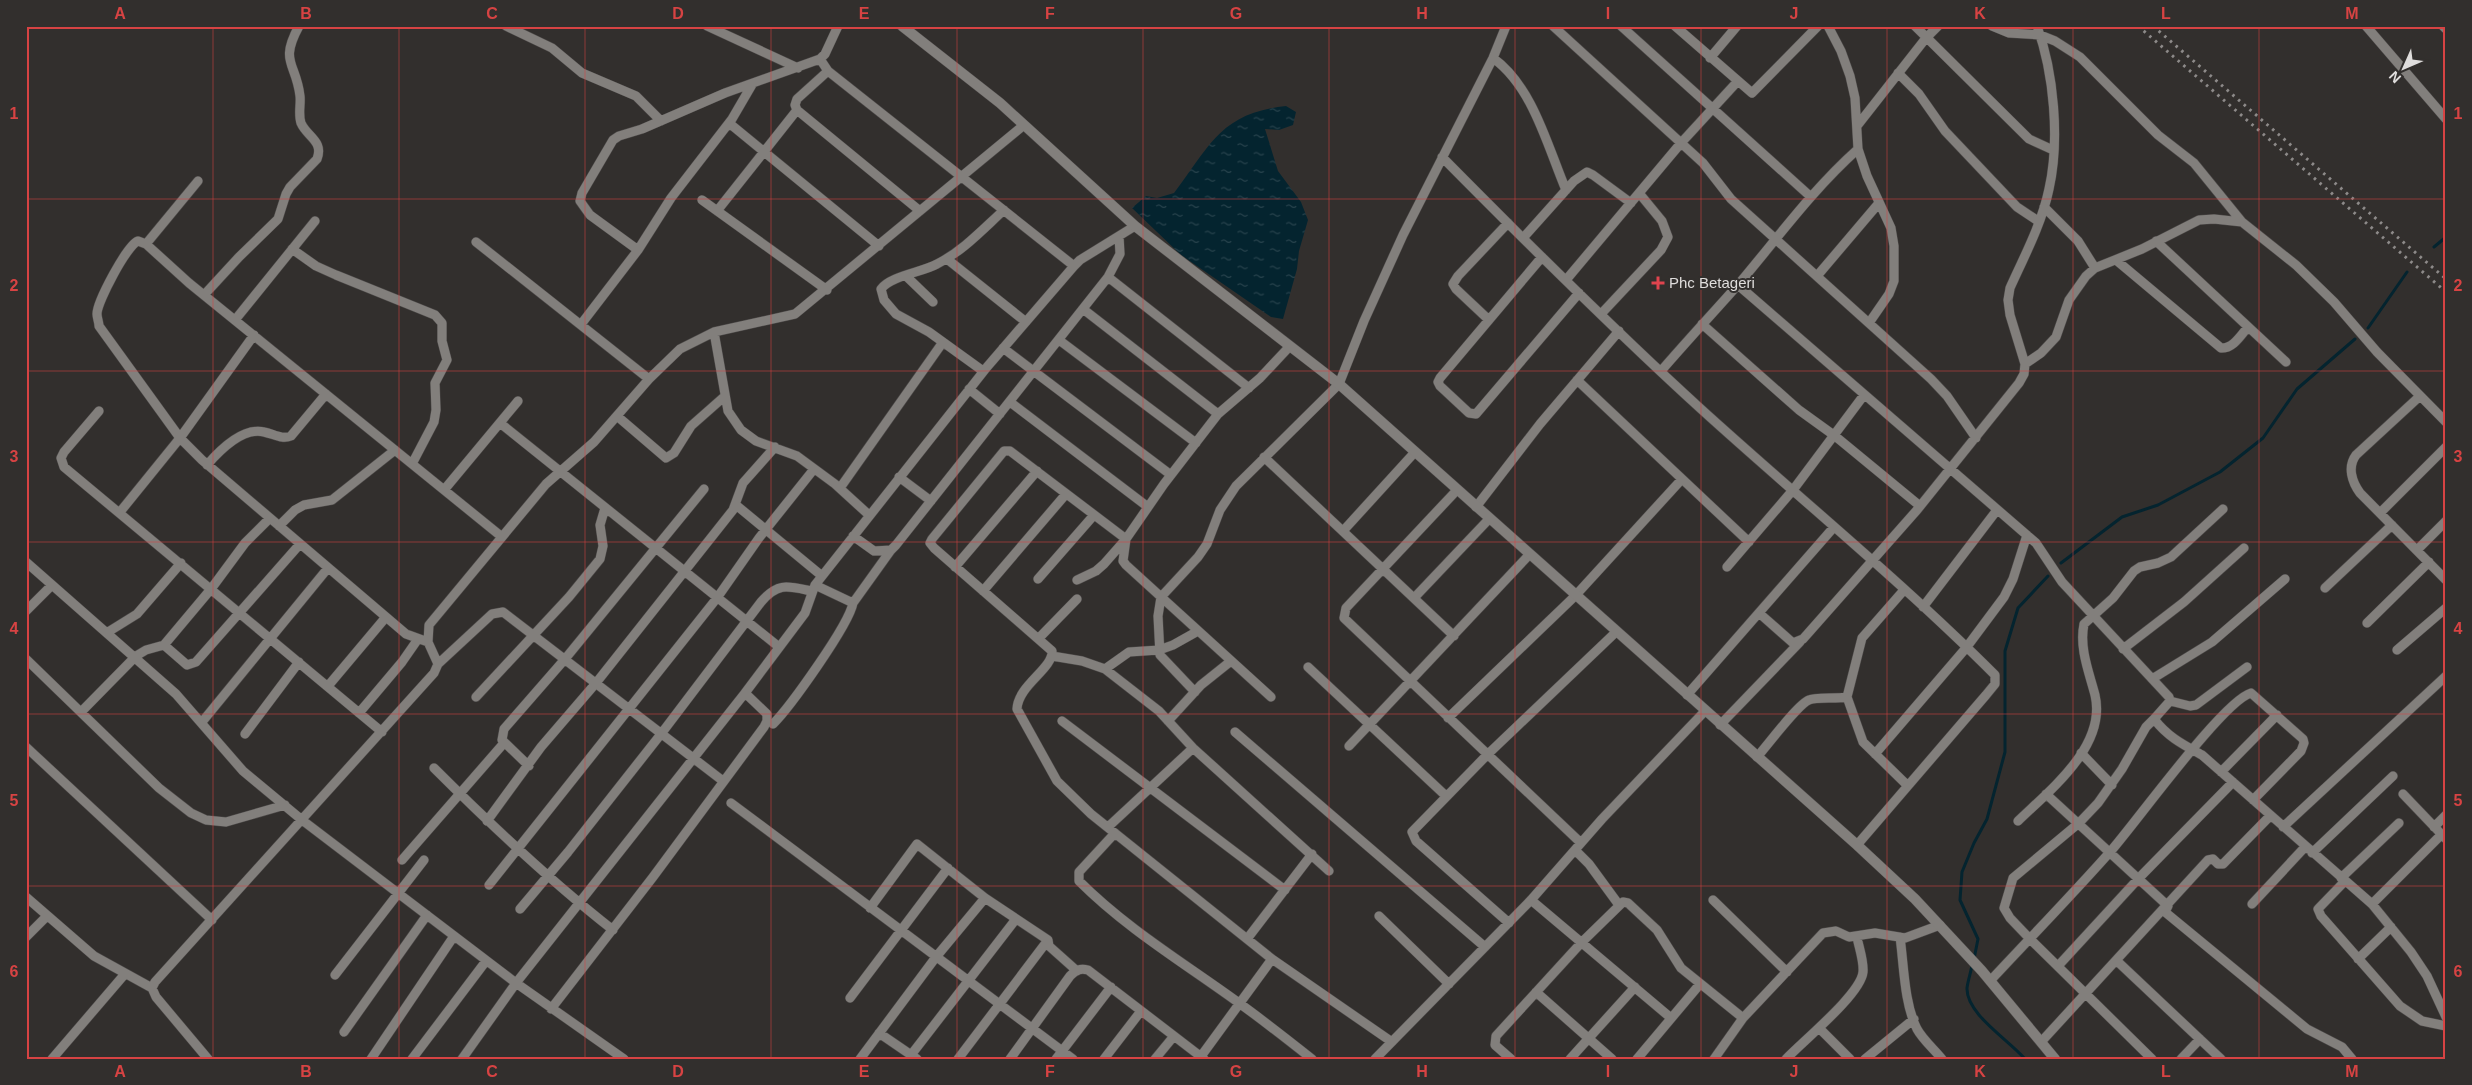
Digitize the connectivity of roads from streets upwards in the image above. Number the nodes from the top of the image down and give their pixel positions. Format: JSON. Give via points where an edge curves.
{"nodes":[{"id":1,"x":300,"y":26,"type":"edge"},
{"id":2,"x":506,"y":26,"type":"edge"},
{"id":3,"x":707,"y":26,"type":"edge"},
{"id":4,"x":838,"y":26,"type":"edge"},
{"id":5,"x":902,"y":26,"type":"edge"},
{"id":6,"x":1506,"y":26,"type":"edge"},
{"id":7,"x":1553,"y":26,"type":"edge"},
{"id":8,"x":1622,"y":26,"type":"edge"},
{"id":9,"x":1675,"y":26,"type":"edge"},
{"id":10,"x":1737,"y":26,"type":"edge"},
{"id":11,"x":1818,"y":26,"type":"edge"},
{"id":12,"x":1828,"y":26,"type":"edge"},
{"id":13,"x":1914,"y":26,"type":"edge"},
{"id":14,"x":1938,"y":26,"type":"edge"},
{"id":15,"x":1992,"y":26,"type":"edge"},
{"id":16,"x":2366,"y":26,"type":"edge"},
{"id":17,"x":2038,"y":31,"type":"edge"},
{"id":18,"x":1926,"y":38,"type":"junction"},
{"id":19,"x":1493,"y":58,"type":"junction"},
{"id":20,"x":1710,"y":58,"type":"junction"},
{"id":21,"x":820,"y":59,"type":"junction"},
{"id":22,"x":798,"y":68,"type":"junction"},
{"id":23,"x":828,"y":71,"type":"junction"},
{"id":24,"x":1898,"y":74,"type":"junction"},
{"id":25,"x":1737,"y":82,"type":"junction"},
{"id":26,"x":753,"y":84,"type":"junction"},
{"id":27,"x":1713,"y":107,"type":"junction"},
{"id":28,"x":798,"y":110,"type":"junction"},
{"id":29,"x":661,"y":120,"type":"junction"},
{"id":30,"x":2446,"y":120,"type":"edge"},
{"id":31,"x":728,"y":123,"type":"junction"},
{"id":32,"x":1024,"y":125,"type":"junction"},
{"id":33,"x":1857,"y":126,"type":"junction"},
{"id":34,"x":1681,"y":143,"type":"junction"},
{"id":35,"x":1858,"y":149,"type":"junction"},
{"id":36,"x":2053,"y":150,"type":"junction"},
{"id":37,"x":763,"y":151,"type":"junction"},
{"id":38,"x":1442,"y":158,"type":"junction"},
{"id":39,"x":962,"y":176,"type":"junction"},
{"id":40,"x":198,"y":181,"type":"dead end"},
{"id":41,"x":1566,"y":190,"type":"junction"},
{"id":42,"x":1639,"y":193,"type":"junction"},
{"id":43,"x":1811,"y":197,"type":"junction"},
{"id":44,"x":702,"y":200,"type":"dead end"},
{"id":45,"x":1631,"y":203,"type":"junction"},
{"id":46,"x":1879,"y":203,"type":"junction"},
{"id":47,"x":2044,"y":207,"type":"junction"},
{"id":48,"x":1004,"y":210,"type":"junction"},
{"id":49,"x":717,"y":211,"type":"junction"},
{"id":50,"x":920,"y":211,"type":"junction"},
{"id":51,"x":315,"y":221,"type":"dead end"},
{"id":52,"x":2038,"y":222,"type":"junction"},
{"id":53,"x":2242,"y":222,"type":"junction"},
{"id":54,"x":1508,"y":224,"type":"junction"},
{"id":55,"x":1135,"y":226,"type":"junction"},
{"id":56,"x":1119,"y":236,"type":"junction"},
{"id":57,"x":1523,"y":238,"type":"junction"},
{"id":58,"x":1775,"y":239,"type":"junction"},
{"id":59,"x":476,"y":242,"type":"dead end"},
{"id":60,"x":2156,"y":242,"type":"junction"},
{"id":61,"x":146,"y":244,"type":"junction"},
{"id":62,"x":879,"y":246,"type":"junction"},
{"id":63,"x":292,"y":249,"type":"junction"},
{"id":64,"x":638,"y":250,"type":"junction"},
{"id":65,"x":1542,"y":257,"type":"junction"},
{"id":66,"x":947,"y":259,"type":"junction"},
{"id":67,"x":2116,"y":260,"type":"junction"},
{"id":68,"x":1074,"y":266,"type":"junction"},
{"id":69,"x":2095,"y":268,"type":"junction"},
{"id":70,"x":906,"y":276,"type":"junction"},
{"id":71,"x":1817,"y":276,"type":"junction"},
{"id":72,"x":1108,"y":277,"type":"junction"},
{"id":73,"x":1566,"y":280,"type":"junction"},
{"id":74,"x":1738,"y":285,"type":"junction"},
{"id":75,"x":827,"y":290,"type":"junction"},
{"id":76,"x":1578,"y":293,"type":"junction"},
{"id":77,"x":204,"y":295,"type":"junction"},
{"id":78,"x":933,"y":302,"type":"dead end"},
{"id":79,"x":1083,"y":309,"type":"junction"},
{"id":80,"x":1601,"y":314,"type":"junction"},
{"id":81,"x":235,"y":320,"type":"junction"},
{"id":82,"x":1489,"y":320,"type":"junction"},
{"id":83,"x":1026,"y":322,"type":"junction"},
{"id":84,"x":582,"y":323,"type":"junction"},
{"id":85,"x":1869,"y":323,"type":"junction"},
{"id":86,"x":1702,"y":324,"type":"junction"},
{"id":87,"x":2248,"y":327,"type":"junction"},
{"id":88,"x":1619,"y":331,"type":"junction"},
{"id":89,"x":714,"y":332,"type":"junction"},
{"id":90,"x":254,"y":335,"type":"junction"},
{"id":91,"x":1059,"y":340,"type":"junction"},
{"id":92,"x":943,"y":342,"type":"junction"},
{"id":93,"x":1290,"y":346,"type":"junction"},
{"id":94,"x":1003,"y":348,"type":"junction"},
{"id":95,"x":2286,"y":362,"type":"dead end"},
{"id":96,"x":2025,"y":364,"type":"junction"},
{"id":97,"x":983,"y":371,"type":"junction"},
{"id":98,"x":1034,"y":371,"type":"junction"},
{"id":99,"x":1661,"y":371,"type":"junction"},
{"id":100,"x":649,"y":379,"type":"junction"},
{"id":101,"x":1577,"y":380,"type":"junction"},
{"id":102,"x":1339,"y":384,"type":"junction"},
{"id":103,"x":1249,"y":388,"type":"junction"},
{"id":104,"x":969,"y":389,"type":"junction"},
{"id":105,"x":326,"y":394,"type":"junction"},
{"id":106,"x":1864,"y":395,"type":"junction"},
{"id":107,"x":725,"y":396,"type":"junction"},
{"id":108,"x":2420,"y":396,"type":"junction"},
{"id":109,"x":518,"y":401,"type":"dead end"},
{"id":110,"x":1010,"y":402,"type":"junction"},
{"id":111,"x":99,"y":411,"type":"dead end"},
{"id":112,"x":1000,"y":414,"type":"junction"},
{"id":113,"x":1218,"y":414,"type":"junction"},
{"id":114,"x":617,"y":416,"type":"junction"},
{"id":115,"x":2446,"y":422,"type":"edge"},
{"id":116,"x":500,"y":423,"type":"junction"},
{"id":117,"x":1835,"y":436,"type":"junction"},
{"id":118,"x":180,"y":438,"type":"junction"},
{"id":119,"x":1976,"y":438,"type":"junction"},
{"id":120,"x":1196,"y":444,"type":"junction"},
{"id":121,"x":775,"y":447,"type":"junction"},
{"id":122,"x":2446,"y":447,"type":"edge"},
{"id":123,"x":395,"y":450,"type":"junction"},
{"id":124,"x":1415,"y":452,"type":"junction"},
{"id":125,"x":1264,"y":457,"type":"junction"},
{"id":126,"x":207,"y":464,"type":"junction"},
{"id":127,"x":412,"y":464,"type":"junction"},
{"id":128,"x":814,"y":469,"type":"junction"},
{"id":129,"x":1949,"y":470,"type":"junction"},
{"id":130,"x":560,"y":472,"type":"junction"},
{"id":131,"x":1037,"y":472,"type":"junction"},
{"id":132,"x":1171,"y":475,"type":"junction"},
{"id":133,"x":900,"y":477,"type":"junction"},
{"id":134,"x":1682,"y":479,"type":"junction"},
{"id":135,"x":840,"y":488,"type":"junction"},
{"id":136,"x":704,"y":489,"type":"dead end"},
{"id":137,"x":444,"y":490,"type":"junction"},
{"id":138,"x":1457,"y":490,"type":"junction"},
{"id":139,"x":1793,"y":490,"type":"junction"},
{"id":140,"x":1066,"y":494,"type":"junction"},
{"id":141,"x":930,"y":501,"type":"junction"},
{"id":142,"x":736,"y":505,"type":"junction"},
{"id":143,"x":1920,"y":506,"type":"junction"},
{"id":144,"x":1148,"y":507,"type":"junction"},
{"id":145,"x":1476,"y":507,"type":"junction"},
{"id":146,"x":605,"y":508,"type":"junction"},
{"id":147,"x":1997,"y":510,"type":"junction"},
{"id":148,"x":2223,"y":510,"type":"dead end"},
{"id":149,"x":120,"y":512,"type":"junction"},
{"id":150,"x":2380,"y":513,"type":"junction"},
{"id":151,"x":869,"y":515,"type":"junction"},
{"id":152,"x":1094,"y":515,"type":"junction"},
{"id":153,"x":270,"y":518,"type":"junction"},
{"id":154,"x":1489,"y":519,"type":"junction"},
{"id":155,"x":2446,"y":521,"type":"edge"},
{"id":156,"x":2392,"y":525,"type":"junction"},
{"id":157,"x":279,"y":526,"type":"junction"},
{"id":158,"x":1834,"y":527,"type":"junction"},
{"id":159,"x":766,"y":529,"type":"junction"},
{"id":160,"x":1343,"y":531,"type":"junction"},
{"id":161,"x":2027,"y":535,"type":"junction"},
{"id":162,"x":853,"y":536,"type":"junction"},
{"id":163,"x":502,"y":537,"type":"junction"},
{"id":164,"x":1749,"y":542,"type":"junction"},
{"id":165,"x":1126,"y":543,"type":"junction"},
{"id":166,"x":300,"y":544,"type":"junction"},
{"id":167,"x":654,"y":548,"type":"junction"},
{"id":168,"x":2244,"y":548,"type":"dead end"},
{"id":169,"x":890,"y":550,"type":"junction"},
{"id":170,"x":2417,"y":550,"type":"junction"},
{"id":171,"x":1529,"y":555,"type":"junction"},
{"id":172,"x":1872,"y":560,"type":"junction"},
{"id":173,"x":26,"y":562,"type":"edge"},
{"id":174,"x":2429,"y":562,"type":"junction"},
{"id":175,"x":181,"y":563,"type":"junction"},
{"id":176,"x":1728,"y":566,"type":"dead end"},
{"id":177,"x":956,"y":567,"type":"junction"},
{"id":178,"x":328,"y":568,"type":"junction"},
{"id":179,"x":1383,"y":570,"type":"junction"},
{"id":180,"x":685,"y":572,"type":"junction"},
{"id":181,"x":822,"y":576,"type":"junction"},
{"id":182,"x":1038,"y":579,"type":"dead end"},
{"id":183,"x":2285,"y":579,"type":"dead end"},
{"id":184,"x":1077,"y":580,"type":"dead end"},
{"id":185,"x":2446,"y":580,"type":"edge"},
{"id":186,"x":52,"y":585,"type":"junction"},
{"id":187,"x":813,"y":588,"type":"junction"},
{"id":188,"x":2325,"y":588,"type":"dead end"},
{"id":189,"x":211,"y":589,"type":"junction"},
{"id":190,"x":1904,"y":590,"type":"junction"},
{"id":191,"x":985,"y":593,"type":"junction"},
{"id":192,"x":1576,"y":596,"type":"junction"},
{"id":193,"x":1161,"y":597,"type":"junction"},
{"id":194,"x":717,"y":598,"type":"junction"},
{"id":195,"x":1414,"y":598,"type":"junction"},
{"id":196,"x":1077,"y":599,"type":"dead end"},
{"id":197,"x":853,"y":604,"type":"junction"},
{"id":198,"x":1923,"y":608,"type":"junction"},
{"id":199,"x":2446,"y":608,"type":"edge"},
{"id":200,"x":26,"y":611,"type":"edge"},
{"id":201,"x":239,"y":612,"type":"junction"},
{"id":202,"x":1758,"y":613,"type":"junction"},
{"id":203,"x":2092,"y":616,"type":"junction"},
{"id":204,"x":386,"y":617,"type":"junction"},
{"id":205,"x":747,"y":622,"type":"junction"},
{"id":206,"x":2366,"y":623,"type":"dead end"},
{"id":207,"x":1198,"y":631,"type":"junction"},
{"id":208,"x":108,"y":632,"type":"junction"},
{"id":209,"x":1616,"y":632,"type":"junction"},
{"id":210,"x":534,"y":635,"type":"junction"},
{"id":211,"x":1454,"y":636,"type":"junction"},
{"id":212,"x":270,"y":638,"type":"junction"},
{"id":213,"x":1039,"y":638,"type":"junction"},
{"id":214,"x":418,"y":639,"type":"junction"},
{"id":215,"x":1803,"y":639,"type":"junction"},
{"id":216,"x":428,"y":642,"type":"junction"},
{"id":217,"x":164,"y":644,"type":"junction"},
{"id":218,"x":779,"y":647,"type":"junction"},
{"id":219,"x":1966,"y":648,"type":"junction"},
{"id":220,"x":2123,"y":649,"type":"junction"},
{"id":221,"x":1159,"y":650,"type":"junction"},
{"id":222,"x":2397,"y":650,"type":"dead end"},
{"id":223,"x":136,"y":656,"type":"junction"},
{"id":224,"x":1052,"y":656,"type":"junction"},
{"id":225,"x":26,"y":659,"type":"edge"},
{"id":226,"x":565,"y":659,"type":"junction"},
{"id":227,"x":1231,"y":661,"type":"junction"},
{"id":228,"x":298,"y":662,"type":"junction"},
{"id":229,"x":438,"y":664,"type":"junction"},
{"id":230,"x":1308,"y":667,"type":"dead end"},
{"id":231,"x":2247,"y":667,"type":"dead end"},
{"id":232,"x":1106,"y":669,"type":"junction"},
{"id":233,"x":2446,"y":676,"type":"edge"},
{"id":234,"x":2152,"y":679,"type":"junction"},
{"id":235,"x":596,"y":683,"type":"junction"},
{"id":236,"x":1411,"y":683,"type":"junction"},
{"id":237,"x":328,"y":686,"type":"junction"},
{"id":238,"x":1194,"y":692,"type":"junction"},
{"id":239,"x":745,"y":693,"type":"junction"},
{"id":240,"x":1687,"y":695,"type":"junction"},
{"id":241,"x":476,"y":697,"type":"dead end"},
{"id":242,"x":1271,"y":697,"type":"dead end"},
{"id":243,"x":1848,"y":697,"type":"junction"},
{"id":244,"x":2170,"y":702,"type":"junction"},
{"id":245,"x":628,"y":708,"type":"junction"},
{"id":246,"x":1705,"y":711,"type":"junction"},
{"id":247,"x":81,"y":712,"type":"junction"},
{"id":248,"x":359,"y":713,"type":"junction"},
{"id":249,"x":2277,"y":715,"type":"junction"},
{"id":250,"x":1448,"y":718,"type":"junction"},
{"id":251,"x":2154,"y":718,"type":"junction"},
{"id":252,"x":1062,"y":720,"type":"dead end"},
{"id":253,"x":1168,"y":720,"type":"junction"},
{"id":254,"x":202,"y":722,"type":"junction"},
{"id":255,"x":773,"y":724,"type":"dead end"},
{"id":256,"x":1370,"y":724,"type":"junction"},
{"id":257,"x":1720,"y":725,"type":"junction"},
{"id":258,"x":382,"y":732,"type":"junction"},
{"id":259,"x":1235,"y":732,"type":"dead end"},
{"id":260,"x":245,"y":734,"type":"dead end"},
{"id":261,"x":661,"y":734,"type":"junction"},
{"id":262,"x":504,"y":743,"type":"junction"},
{"id":263,"x":26,"y":746,"type":"edge"},
{"id":264,"x":1349,"y":746,"type":"dead end"},
{"id":265,"x":1193,"y":748,"type":"junction"},
{"id":266,"x":2193,"y":750,"type":"junction"},
{"id":267,"x":2081,"y":753,"type":"junction"},
{"id":268,"x":1875,"y":754,"type":"junction"},
{"id":269,"x":1487,"y":755,"type":"junction"},
{"id":270,"x":1758,"y":757,"type":"junction"},
{"id":271,"x":693,"y":758,"type":"junction"},
{"id":272,"x":529,"y":766,"type":"junction"},
{"id":273,"x":434,"y":768,"type":"dead end"},
{"id":274,"x":2221,"y":772,"type":"junction"},
{"id":275,"x":2393,"y":776,"type":"dead end"},
{"id":276,"x":724,"y":781,"type":"junction"},
{"id":277,"x":2232,"y":782,"type":"junction"},
{"id":278,"x":2112,"y":785,"type":"junction"},
{"id":279,"x":1907,"y":786,"type":"junction"},
{"id":280,"x":1151,"y":788,"type":"junction"},
{"id":281,"x":2046,"y":794,"type":"junction"},
{"id":282,"x":2403,"y":794,"type":"dead end"},
{"id":283,"x":461,"y":795,"type":"junction"},
{"id":284,"x":1446,"y":796,"type":"junction"},
{"id":285,"x":2253,"y":800,"type":"junction"},
{"id":286,"x":731,"y":803,"type":"dead end"},
{"id":287,"x":285,"y":805,"type":"junction"},
{"id":288,"x":2446,"y":815,"type":"edge"},
{"id":289,"x":2270,"y":816,"type":"junction"},
{"id":290,"x":302,"y":820,"type":"junction"},
{"id":291,"x":487,"y":821,"type":"junction"},
{"id":292,"x":2018,"y":821,"type":"dead end"},
{"id":293,"x":2079,"y":823,"type":"junction"},
{"id":294,"x":2399,"y":824,"type":"dead end"},
{"id":295,"x":2283,"y":827,"type":"junction"},
{"id":296,"x":2434,"y":827,"type":"junction"},
{"id":297,"x":1111,"y":830,"type":"junction"},
{"id":298,"x":2444,"y":837,"type":"edge"},
{"id":299,"x":1856,"y":845,"type":"junction"},
{"id":300,"x":1578,"y":846,"type":"junction"},
{"id":301,"x":518,"y":850,"type":"junction"},
{"id":302,"x":2309,"y":850,"type":"junction"},
{"id":303,"x":2110,"y":852,"type":"junction"},
{"id":304,"x":1312,"y":854,"type":"junction"},
{"id":305,"x":402,"y":860,"type":"dead end"},
{"id":306,"x":424,"y":860,"type":"dead end"},
{"id":307,"x":948,"y":868,"type":"junction"},
{"id":308,"x":1329,"y":871,"type":"dead end"},
{"id":309,"x":548,"y":876,"type":"junction"},
{"id":310,"x":2139,"y":878,"type":"junction"},
{"id":311,"x":2343,"y":880,"type":"junction"},
{"id":312,"x":489,"y":885,"type":"dead end"},
{"id":313,"x":1285,"y":890,"type":"junction"},
{"id":314,"x":398,"y":893,"type":"junction"},
{"id":315,"x":26,"y":898,"type":"edge"},
{"id":316,"x":986,"y":898,"type":"junction"},
{"id":317,"x":1531,"y":900,"type":"junction"},
{"id":318,"x":1713,"y":900,"type":"dead end"},
{"id":319,"x":578,"y":903,"type":"junction"},
{"id":320,"x":2252,"y":904,"type":"dead end"},
{"id":321,"x":2372,"y":904,"type":"junction"},
{"id":322,"x":1619,"y":905,"type":"junction"},
{"id":323,"x":2168,"y":906,"type":"junction"},
{"id":324,"x":520,"y":908,"type":"dead end"},
{"id":325,"x":870,"y":908,"type":"junction"},
{"id":326,"x":427,"y":915,"type":"junction"},
{"id":327,"x":47,"y":916,"type":"junction"},
{"id":328,"x":1379,"y":916,"type":"dead end"},
{"id":329,"x":1016,"y":919,"type":"junction"},
{"id":330,"x":212,"y":920,"type":"junction"},
{"id":331,"x":1509,"y":923,"type":"junction"},
{"id":332,"x":1940,"y":926,"type":"junction"},
{"id":333,"x":2391,"y":927,"type":"junction"},
{"id":334,"x":613,"y":930,"type":"junction"},
{"id":335,"x":901,"y":931,"type":"junction"},
{"id":336,"x":454,"y":936,"type":"junction"},
{"id":337,"x":26,"y":937,"type":"edge"},
{"id":338,"x":1900,"y":937,"type":"junction"},
{"id":339,"x":1857,"y":938,"type":"junction"},
{"id":340,"x":1247,"y":939,"type":"junction"},
{"id":341,"x":2030,"y":939,"type":"junction"},
{"id":342,"x":1048,"y":940,"type":"junction"},
{"id":343,"x":1582,"y":942,"type":"junction"},
{"id":344,"x":1485,"y":947,"type":"junction"},
{"id":345,"x":936,"y":957,"type":"junction"},
{"id":346,"x":1272,"y":959,"type":"junction"},
{"id":347,"x":2358,"y":959,"type":"junction"},
{"id":348,"x":486,"y":960,"type":"junction"},
{"id":349,"x":2117,"y":961,"type":"junction"},
{"id":350,"x":2058,"y":966,"type":"junction"},
{"id":351,"x":1077,"y":971,"type":"junction"},
{"id":352,"x":1787,"y":972,"type":"junction"},
{"id":353,"x":124,"y":975,"type":"junction"},
{"id":354,"x":335,"y":975,"type":"dead end"},
{"id":355,"x":968,"y":981,"type":"junction"},
{"id":356,"x":1990,"y":981,"type":"junction"},
{"id":357,"x":516,"y":983,"type":"junction"},
{"id":358,"x":1449,"y":984,"type":"junction"},
{"id":359,"x":1700,"y":984,"type":"junction"},
{"id":360,"x":1111,"y":987,"type":"junction"},
{"id":361,"x":152,"y":988,"type":"junction"},
{"id":362,"x":1636,"y":988,"type":"junction"},
{"id":363,"x":1536,"y":992,"type":"junction"},
{"id":364,"x":2086,"y":994,"type":"junction"},
{"id":365,"x":850,"y":998,"type":"dead end"},
{"id":366,"x":1240,"y":1003,"type":"junction"},
{"id":367,"x":999,"y":1005,"type":"junction"},
{"id":368,"x":1141,"y":1011,"type":"junction"},
{"id":369,"x":556,"y":1012,"type":"junction"},
{"id":370,"x":2446,"y":1017,"type":"edge"},
{"id":371,"x":1671,"y":1018,"type":"junction"},
{"id":372,"x":1743,"y":1018,"type":"junction"},
{"id":373,"x":1914,"y":1019,"type":"junction"},
{"id":374,"x":2446,"y":1026,"type":"edge"},
{"id":375,"x":1819,"y":1028,"type":"junction"},
{"id":376,"x":1032,"y":1029,"type":"junction"},
{"id":377,"x":344,"y":1032,"type":"dead end"},
{"id":378,"x":879,"y":1033,"type":"junction"},
{"id":379,"x":1174,"y":1036,"type":"junction"},
{"id":380,"x":1589,"y":1039,"type":"junction"},
{"id":381,"x":2200,"y":1039,"type":"junction"},
{"id":382,"x":1392,"y":1042,"type":"junction"},
{"id":383,"x":2041,"y":1042,"type":"junction"},
{"id":384,"x":1062,"y":1050,"type":"junction"},
{"id":385,"x":914,"y":1057,"type":"edge"},
{"id":386,"x":1201,"y":1058,"type":"edge"},
{"id":387,"x":52,"y":1059,"type":"edge"},
{"id":388,"x":208,"y":1059,"type":"edge"},
{"id":389,"x":371,"y":1059,"type":"edge"},
{"id":390,"x":412,"y":1059,"type":"edge"},
{"id":391,"x":462,"y":1059,"type":"edge"},
{"id":392,"x":624,"y":1059,"type":"edge"},
{"id":393,"x":860,"y":1059,"type":"edge"},
{"id":394,"x":958,"y":1059,"type":"edge"},
{"id":395,"x":1010,"y":1059,"type":"edge"},
{"id":396,"x":1056,"y":1059,"type":"edge"},
{"id":397,"x":1073,"y":1059,"type":"edge"},
{"id":398,"x":1104,"y":1059,"type":"edge"},
{"id":399,"x":1155,"y":1059,"type":"edge"},
{"id":400,"x":1312,"y":1059,"type":"edge"},
{"id":401,"x":1375,"y":1059,"type":"edge"},
{"id":402,"x":1511,"y":1059,"type":"edge"},
{"id":403,"x":1570,"y":1059,"type":"edge"},
{"id":404,"x":1612,"y":1059,"type":"edge"},
{"id":405,"x":1637,"y":1059,"type":"edge"},
{"id":406,"x":1714,"y":1059,"type":"edge"},
{"id":407,"x":1786,"y":1059,"type":"edge"},
{"id":408,"x":1850,"y":1059,"type":"edge"},
{"id":409,"x":1865,"y":1059,"type":"edge"},
{"id":410,"x":1942,"y":1059,"type":"edge"},
{"id":411,"x":2055,"y":1059,"type":"edge"},
{"id":412,"x":2152,"y":1059,"type":"edge"},
{"id":413,"x":2181,"y":1059,"type":"edge"},
{"id":414,"x":2221,"y":1059,"type":"edge"},
{"id":415,"x":2352,"y":1059,"type":"edge"}],
"edges":[{"from":1,"to":77,"type":"street","via":[[290,46],[289,56],[300,93],[301,122],[319,145],[320,152],[286,194],[278,219]]},
{"from":2,"to":29,"type":"street","via":[[552,48],[582,73],[636,96]]},
{"from":3,"to":22,"type":"street"},
{"from":4,"to":21,"type":"street"},
{"from":5,"to":32,"type":"street"},
{"from":6,"to":19,"type":"street"},
{"from":7,"to":34,"type":"street"},
{"from":8,"to":27,"type":"street"},
{"from":9,"to":20,"type":"street"},
{"from":10,"to":20,"type":"street"},
{"from":11,"to":25,"type":"street","via":[[1756,91],[1748,92]]},
{"from":12,"to":33,"type":"street","via":[[1842,51],[1850,76]]},
{"from":13,"to":18,"type":"street"},
{"from":14,"to":18,"type":"street"},
{"from":15,"to":17,"type":"street","via":[[2009,33]]},
{"from":16,"to":30,"type":"street"},
{"from":17,"to":36,"type":"street","via":[[2052,97]]},
{"from":17,"to":53,"type":"street","via":[[2064,46],[2093,70],[2158,135],[2194,163]]},
{"from":18,"to":24,"type":"street"},
{"from":18,"to":36,"type":"street","via":[[2029,139]]},
{"from":19,"to":38,"type":"street"},
{"from":19,"to":41,"type":"street","via":[[1521,85]]},
{"from":20,"to":25,"type":"street"},
{"from":21,"to":22,"type":"street"},
{"from":21,"to":23,"type":"street"},
{"from":22,"to":26,"type":"street"},
{"from":23,"to":28,"type":"street","via":[[797,99],[795,105]]},
{"from":23,"to":39,"type":"street"},
{"from":24,"to":33,"type":"street"},
{"from":24,"to":52,"type":"street","via":[[1919,94],[1944,131],[2017,207]]},
{"from":25,"to":27,"type":"street"},
{"from":26,"to":29,"type":"street"},
{"from":26,"to":31,"type":"street"},
{"from":27,"to":34,"type":"street"},
{"from":27,"to":43,"type":"street"},
{"from":28,"to":37,"type":"street"},
{"from":28,"to":50,"type":"street"},
{"from":29,"to":64,"type":"street","via":[[613,140],[580,201],[590,214]]},
{"from":31,"to":37,"type":"street"},
{"from":31,"to":64,"type":"street","via":[[671,198]]},
{"from":32,"to":39,"type":"street"},
{"from":32,"to":55,"type":"street"},
{"from":33,"to":35,"type":"street"},
{"from":34,"to":42,"type":"street"},
{"from":34,"to":58,"type":"street","via":[[1707,168],[1731,199]]},
{"from":35,"to":43,"type":"street"},
{"from":35,"to":46,"type":"street"},
{"from":36,"to":47,"type":"street","via":[[2050,187]]},
{"from":37,"to":49,"type":"street"},
{"from":37,"to":62,"type":"street"},
{"from":38,"to":54,"type":"street"},
{"from":38,"to":102,"type":"street","via":[[1379,286]]},
{"from":39,"to":48,"type":"street"},
{"from":39,"to":50,"type":"street"},
{"from":40,"to":61,"type":"street"},
{"from":41,"to":45,"type":"street","via":[[1587,172]]},
{"from":41,"to":57,"type":"street"},
{"from":42,"to":45,"type":"street"},
{"from":42,"to":80,"type":"street","via":[[1662,221],[1668,237],[1661,250]]},
{"from":43,"to":58,"type":"street"},
{"from":44,"to":49,"type":"street"},
{"from":45,"to":73,"type":"street"},
{"from":46,"to":71,"type":"street"},
{"from":46,"to":85,"type":"street","via":[[1891,228],[1894,281]]},
{"from":47,"to":52,"type":"street"},
{"from":47,"to":69,"type":"street","via":[[2072,235]]},
{"from":48,"to":66,"type":"street"},
{"from":48,"to":68,"type":"street"},
{"from":49,"to":75,"type":"street"},
{"from":50,"to":62,"type":"street"},
{"from":51,"to":63,"type":"street"},
{"from":52,"to":96,"type":"street","via":[[2008,300]]},
{"from":53,"to":60,"type":"street","via":[[2199,220]]},
{"from":53,"to":108,"type":"street","via":[[2296,265],[2328,296]]},
{"from":54,"to":57,"type":"street"},
{"from":54,"to":82,"type":"street","via":[[1453,284]]},
{"from":55,"to":56,"type":"street"},
{"from":55,"to":93,"type":"street"},
{"from":56,"to":68,"type":"street"},
{"from":56,"to":72,"type":"street","via":[[1120,254]]},
{"from":57,"to":65,"type":"street"},
{"from":58,"to":71,"type":"street"},
{"from":58,"to":74,"type":"street"},
{"from":59,"to":84,"type":"street"},
{"from":60,"to":67,"type":"street"},
{"from":60,"to":87,"type":"street"},
{"from":61,"to":77,"type":"street"},
{"from":61,"to":118,"type":"street","via":[[138,241],[129,248],[100,303],[97,314],[99,326]]},
{"from":62,"to":75,"type":"street"},
{"from":63,"to":81,"type":"street"},
{"from":63,"to":127,"type":"street","via":[[316,266],[435,315],[442,323],[447,360],[435,382],[434,422]]},
{"from":64,"to":84,"type":"street"},
{"from":65,"to":73,"type":"street"},
{"from":65,"to":82,"type":"street"},
{"from":66,"to":70,"type":"street"},
{"from":66,"to":83,"type":"street"},
{"from":67,"to":69,"type":"street"},
{"from":67,"to":87,"type":"street","via":[[2220,348],[2231,346]]},
{"from":68,"to":83,"type":"street"},
{"from":69,"to":96,"type":"street","via":[[2069,300],[2056,337],[2041,354]]},
{"from":70,"to":78,"type":"street"},
{"from":70,"to":92,"type":"street","via":[[884,284],[881,294],[884,300],[896,314]]},
{"from":71,"to":85,"type":"street"},
{"from":72,"to":79,"type":"street"},
{"from":72,"to":103,"type":"street"},
{"from":73,"to":76,"type":"street"},
{"from":74,"to":86,"type":"street"},
{"from":74,"to":106,"type":"street"},
{"from":75,"to":89,"type":"street","via":[[795,314]]},
{"from":76,"to":80,"type":"street"},
{"from":76,"to":82,"type":"street","via":[[1479,411],[1472,415],[1438,382]]},
{"from":77,"to":81,"type":"street"},
{"from":79,"to":91,"type":"street"},
{"from":79,"to":113,"type":"street"},
{"from":80,"to":88,"type":"street"},
{"from":81,"to":90,"type":"street"},
{"from":83,"to":94,"type":"street"},
{"from":84,"to":100,"type":"street"},
{"from":85,"to":119,"type":"street","via":[[1947,396]]},
{"from":86,"to":99,"type":"street"},
{"from":86,"to":117,"type":"street","via":[[1799,410]]},
{"from":87,"to":95,"type":"street"},
{"from":88,"to":99,"type":"street"},
{"from":88,"to":101,"type":"street"},
{"from":89,"to":100,"type":"street","via":[[680,349]]},
{"from":89,"to":107,"type":"street"},
{"from":90,"to":105,"type":"street"},
{"from":90,"to":118,"type":"street"},
{"from":91,"to":98,"type":"street"},
{"from":91,"to":120,"type":"street"},
{"from":92,"to":97,"type":"street"},
{"from":92,"to":135,"type":"street"},
{"from":93,"to":102,"type":"street"},
{"from":93,"to":103,"type":"street"},
{"from":94,"to":97,"type":"street"},
{"from":94,"to":98,"type":"street"},
{"from":96,"to":119,"type":"street","via":[[2019,383]]},
{"from":97,"to":104,"type":"street"},
{"from":98,"to":110,"type":"street"},
{"from":98,"to":132,"type":"street"},
{"from":99,"to":139,"type":"street"},
{"from":100,"to":114,"type":"street"},
{"from":101,"to":134,"type":"street"},
{"from":101,"to":145,"type":"street"},
{"from":102,"to":124,"type":"street"},
{"from":102,"to":125,"type":"street"},
{"from":103,"to":113,"type":"street"},
{"from":104,"to":112,"type":"street"},
{"from":104,"to":133,"type":"street"},
{"from":105,"to":123,"type":"street"},
{"from":105,"to":126,"type":"street","via":[[291,436],[286,438],[251,431]]},
{"from":106,"to":117,"type":"street"},
{"from":106,"to":129,"type":"street"},
{"from":107,"to":114,"type":"street","via":[[691,426],[674,453],[666,458]]},
{"from":107,"to":121,"type":"street","via":[[728,411],[741,430],[756,441]]},
{"from":108,"to":115,"type":"street"},
{"from":108,"to":150,"type":"street","via":[[2352,460],[2356,488]]},
{"from":109,"to":116,"type":"street"},
{"from":110,"to":112,"type":"street"},
{"from":110,"to":144,"type":"street"},
{"from":111,"to":149,"type":"street","via":[[64,452],[61,463]]},
{"from":112,"to":141,"type":"street"},
{"from":113,"to":120,"type":"street"},
{"from":114,"to":130,"type":"street","via":[[582,454]]},
{"from":116,"to":130,"type":"street"},
{"from":116,"to":137,"type":"street"},
{"from":117,"to":139,"type":"street"},
{"from":117,"to":143,"type":"street"},
{"from":118,"to":126,"type":"street"},
{"from":118,"to":149,"type":"street"},
{"from":119,"to":129,"type":"street"},
{"from":120,"to":132,"type":"street"},
{"from":121,"to":128,"type":"street","via":[[797,456]]},
{"from":121,"to":142,"type":"street","via":[[742,483]]},
{"from":122,"to":150,"type":"street"},
{"from":123,"to":127,"type":"street"},
{"from":123,"to":157,"type":"street","via":[[332,500],[304,505]]},
{"from":124,"to":138,"type":"street"},
{"from":124,"to":160,"type":"street"},
{"from":125,"to":160,"type":"street"},
{"from":125,"to":193,"type":"street","via":[[1226,499],[1198,557]]},
{"from":126,"to":153,"type":"street"},
{"from":127,"to":137,"type":"street"},
{"from":128,"to":135,"type":"street"},
{"from":128,"to":159,"type":"street"},
{"from":129,"to":143,"type":"street"},
{"from":129,"to":147,"type":"street"},
{"from":130,"to":146,"type":"street"},
{"from":130,"to":163,"type":"street"},
{"from":131,"to":140,"type":"street"},
{"from":131,"to":177,"type":"street"},
{"from":131,"to":177,"type":"street","via":[[1010,451],[1004,451],[930,543]]},
{"from":132,"to":144,"type":"street"},
{"from":133,"to":141,"type":"street"},
{"from":133,"to":151,"type":"street"},
{"from":134,"to":164,"type":"street"},
{"from":134,"to":192,"type":"street"},
{"from":135,"to":151,"type":"street"},
{"from":136,"to":167,"type":"street"},
{"from":137,"to":163,"type":"street"},
{"from":138,"to":145,"type":"street"},
{"from":138,"to":179,"type":"street"},
{"from":139,"to":158,"type":"street"},
{"from":139,"to":164,"type":"street"},
{"from":140,"to":152,"type":"street"},
{"from":140,"to":191,"type":"street"},
{"from":141,"to":169,"type":"street"},
{"from":142,"to":159,"type":"street"},
{"from":142,"to":180,"type":"street"},
{"from":143,"to":172,"type":"street"},
{"from":144,"to":165,"type":"street"},
{"from":145,"to":154,"type":"street"},
{"from":146,"to":167,"type":"street"},
{"from":146,"to":210,"type":"street","via":[[600,525],[603,546],[600,559]]},
{"from":147,"to":161,"type":"street"},
{"from":147,"to":198,"type":"street"},
{"from":148,"to":203,"type":"street","via":[[2171,557],[2134,571],[2114,598]]},
{"from":149,"to":175,"type":"street"},
{"from":150,"to":156,"type":"street"},
{"from":151,"to":162,"type":"street"},
{"from":152,"to":165,"type":"street"},
{"from":152,"to":182,"type":"street"},
{"from":153,"to":157,"type":"street"},
{"from":153,"to":189,"type":"street","via":[[245,543]]},
{"from":154,"to":171,"type":"street"},
{"from":154,"to":195,"type":"street"},
{"from":155,"to":170,"type":"street"},
{"from":156,"to":170,"type":"street"},
{"from":156,"to":188,"type":"street"},
{"from":157,"to":166,"type":"street"},
{"from":158,"to":172,"type":"street"},
{"from":158,"to":202,"type":"street"},
{"from":159,"to":181,"type":"street"},
{"from":159,"to":194,"type":"street"},
{"from":160,"to":179,"type":"street"},
{"from":161,"to":203,"type":"street","via":[[2044,551],[2062,582]]},
{"from":161,"to":219,"type":"street","via":[[2004,597]]},
{"from":162,"to":169,"type":"street","via":[[874,551]]},
{"from":162,"to":181,"type":"street"},
{"from":163,"to":216,"type":"street","via":[[429,625]]},
{"from":164,"to":176,"type":"street"},
{"from":165,"to":184,"type":"street","via":[[1096,571]]},
{"from":165,"to":193,"type":"street","via":[[1123,561]]},
{"from":166,"to":178,"type":"street"},
{"from":166,"to":201,"type":"street"},
{"from":167,"to":180,"type":"street"},
{"from":167,"to":226,"type":"street"},
{"from":168,"to":220,"type":"street","via":[[2184,602]]},
{"from":169,"to":197,"type":"street"},
{"from":170,"to":174,"type":"street"},
{"from":171,"to":192,"type":"street"},
{"from":171,"to":211,"type":"street"},
{"from":172,"to":190,"type":"street"},
{"from":172,"to":215,"type":"street"},
{"from":173,"to":186,"type":"street"},
{"from":174,"to":185,"type":"street"},
{"from":174,"to":206,"type":"street"},
{"from":175,"to":189,"type":"street"},
{"from":175,"to":208,"type":"street","via":[[137,614]]},
{"from":177,"to":191,"type":"street"},
{"from":178,"to":204,"type":"street"},
{"from":178,"to":212,"type":"street"},
{"from":179,"to":195,"type":"street"},
{"from":179,"to":236,"type":"street","via":[[1346,608],[1344,618]]},
{"from":180,"to":194,"type":"street"},
{"from":180,"to":235,"type":"street"},
{"from":181,"to":187,"type":"street"},
{"from":183,"to":234,"type":"street","via":[[2212,642]]},
{"from":186,"to":200,"type":"street"},
{"from":186,"to":208,"type":"street"},
{"from":187,"to":197,"type":"street"},
{"from":187,"to":205,"type":"street","via":[[780,586],[774,589],[760,602]]},
{"from":187,"to":218,"type":"street","via":[[805,613]]},
{"from":189,"to":201,"type":"street"},
{"from":189,"to":217,"type":"street"},
{"from":190,"to":198,"type":"street"},
{"from":190,"to":243,"type":"street","via":[[1862,638]]},
{"from":191,"to":213,"type":"street"},
{"from":192,"to":209,"type":"street"},
{"from":192,"to":250,"type":"street"},
{"from":193,"to":207,"type":"street"},
{"from":193,"to":221,"type":"street"},
{"from":194,"to":205,"type":"street"},
{"from":194,"to":245,"type":"street"},
{"from":195,"to":211,"type":"street"},
{"from":196,"to":213,"type":"street"},
{"from":197,"to":255,"type":"street","via":[[831,646]]},
{"from":198,"to":219,"type":"street"},
{"from":199,"to":222,"type":"street"},
{"from":201,"to":212,"type":"street"},
{"from":201,"to":217,"type":"street","via":[[191,665],[183,662]]},
{"from":202,"to":215,"type":"street","via":[[1793,643]]},
{"from":202,"to":240,"type":"street"},
{"from":203,"to":220,"type":"street"},
{"from":203,"to":267,"type":"street","via":[[2083,628],[2085,661],[2097,712]]},
{"from":204,"to":214,"type":"street","via":[[406,634]]},
{"from":204,"to":237,"type":"street"},
{"from":205,"to":218,"type":"street"},
{"from":205,"to":261,"type":"street"},
{"from":207,"to":221,"type":"street"},
{"from":207,"to":227,"type":"street"},
{"from":208,"to":223,"type":"street"},
{"from":209,"to":240,"type":"street"},
{"from":209,"to":269,"type":"street"},
{"from":210,"to":226,"type":"street"},
{"from":210,"to":229,"type":"street","via":[[503,612],[497,612]]},
{"from":210,"to":241,"type":"street"},
{"from":211,"to":236,"type":"street"},
{"from":212,"to":228,"type":"street"},
{"from":212,"to":254,"type":"street"},
{"from":213,"to":224,"type":"street","via":[[1049,646]]},
{"from":214,"to":216,"type":"street"},
{"from":214,"to":248,"type":"street"},
{"from":215,"to":257,"type":"street"},
{"from":216,"to":229,"type":"street"},
{"from":217,"to":223,"type":"street"},
{"from":218,"to":239,"type":"street"},
{"from":219,"to":268,"type":"street"},
{"from":219,"to":279,"type":"street","via":[[1995,675],[1995,684]]},
{"from":220,"to":234,"type":"street"},
{"from":221,"to":232,"type":"street","via":[[1128,652]]},
{"from":221,"to":238,"type":"street","via":[[1165,662]]},
{"from":223,"to":247,"type":"street"},
{"from":223,"to":254,"type":"street"},
{"from":224,"to":232,"type":"street"},
{"from":224,"to":297,"type":"street","via":[[1020,695],[1017,709],[1057,781]]},
{"from":225,"to":247,"type":"street"},
{"from":226,"to":235,"type":"street"},
{"from":226,"to":262,"type":"street","via":[[504,729],[501,737]]},
{"from":227,"to":238,"type":"street"},
{"from":227,"to":242,"type":"street"},
{"from":228,"to":237,"type":"street"},
{"from":228,"to":260,"type":"street"},
{"from":229,"to":258,"type":"street","via":[[434,673]]},
{"from":230,"to":256,"type":"street"},
{"from":231,"to":244,"type":"street","via":[[2196,705]]},
{"from":232,"to":253,"type":"street"},
{"from":233,"to":295,"type":"street"},
{"from":234,"to":244,"type":"street"},
{"from":235,"to":245,"type":"street"},
{"from":235,"to":272,"type":"street","via":[[541,747]]},
{"from":236,"to":250,"type":"street"},
{"from":236,"to":256,"type":"street"},
{"from":237,"to":248,"type":"street"},
{"from":238,"to":253,"type":"street"},
{"from":239,"to":271,"type":"street"},
{"from":239,"to":276,"type":"street","via":[[767,714],[767,720]]},
{"from":240,"to":246,"type":"street"},
{"from":243,"to":268,"type":"street","via":[[1860,736]]},
{"from":243,"to":270,"type":"street","via":[[1816,698],[1805,702]]},
{"from":244,"to":251,"type":"street"},
{"from":245,"to":261,"type":"street"},
{"from":245,"to":301,"type":"street"},
{"from":246,"to":257,"type":"street"},
{"from":246,"to":300,"type":"street"},
{"from":247,"to":287,"type":"street","via":[[176,802],[206,820],[226,822]]},
{"from":248,"to":258,"type":"street"},
{"from":249,"to":266,"type":"street","via":[[2256,695],[2246,694]]},
{"from":249,"to":274,"type":"street"},
{"from":249,"to":285,"type":"street","via":[[2303,739],[2304,747]]},
{"from":250,"to":269,"type":"street"},
{"from":251,"to":266,"type":"street","via":[[2179,744]]},
{"from":251,"to":278,"type":"street"},
{"from":252,"to":280,"type":"street"},
{"from":253,"to":265,"type":"street"},
{"from":254,"to":287,"type":"street","via":[[243,771]]},
{"from":256,"to":264,"type":"street"},
{"from":256,"to":284,"type":"street"},
{"from":257,"to":270,"type":"street"},
{"from":258,"to":290,"type":"street"},
{"from":259,"to":344,"type":"street"},
{"from":261,"to":271,"type":"street"},
{"from":261,"to":309,"type":"street"},
{"from":262,"to":272,"type":"street"},
{"from":262,"to":283,"type":"street"},
{"from":263,"to":330,"type":"street"},
{"from":265,"to":280,"type":"street"},
{"from":265,"to":304,"type":"street"},
{"from":266,"to":274,"type":"street"},
{"from":266,"to":303,"type":"street"},
{"from":267,"to":278,"type":"street"},
{"from":267,"to":281,"type":"street","via":[[2069,772]]},
{"from":268,"to":279,"type":"street"},
{"from":269,"to":284,"type":"street"},
{"from":269,"to":300,"type":"street"},
{"from":270,"to":299,"type":"street"},
{"from":271,"to":276,"type":"street"},
{"from":271,"to":319,"type":"street"},
{"from":272,"to":291,"type":"street"},
{"from":273,"to":283,"type":"street"},
{"from":274,"to":277,"type":"street"},
{"from":275,"to":302,"type":"street"},
{"from":276,"to":334,"type":"street"},
{"from":277,"to":285,"type":"street"},
{"from":277,"to":310,"type":"street"},
{"from":278,"to":293,"type":"street"},
{"from":279,"to":299,"type":"street"},
{"from":280,"to":297,"type":"street"},
{"from":280,"to":313,"type":"street"},
{"from":281,"to":292,"type":"street"},
{"from":281,"to":293,"type":"street"},
{"from":282,"to":296,"type":"street"},
{"from":283,"to":291,"type":"street"},
{"from":283,"to":305,"type":"street"},
{"from":284,"to":331,"type":"street","via":[[1414,827],[1412,837]]},
{"from":285,"to":289,"type":"street"},
{"from":286,"to":325,"type":"street"},
{"from":287,"to":290,"type":"street"},
{"from":288,"to":296,"type":"street"},
{"from":289,"to":295,"type":"street"},
{"from":289,"to":323,"type":"street","via":[[2222,864],[2208,860]]},
{"from":290,"to":314,"type":"street"},
{"from":290,"to":330,"type":"street"},
{"from":291,"to":301,"type":"street"},
{"from":293,"to":303,"type":"street"},
{"from":293,"to":341,"type":"street","via":[[2019,872],[2010,885],[2004,908]]},
{"from":294,"to":311,"type":"street"},
{"from":295,"to":302,"type":"street"},
{"from":296,"to":298,"type":"street"},
{"from":297,"to":340,"type":"street"},
{"from":297,"to":366,"type":"street","via":[[1079,872],[1079,881],[1147,940]]},
{"from":298,"to":321,"type":"street"},
{"from":299,"to":332,"type":"street","via":[[1916,899]]},
{"from":300,"to":317,"type":"street"},
{"from":300,"to":322,"type":"street"},
{"from":301,"to":309,"type":"street"},
{"from":301,"to":312,"type":"street"},
{"from":302,"to":311,"type":"street"},
{"from":302,"to":320,"type":"street"},
{"from":303,"to":310,"type":"street"},
{"from":303,"to":341,"type":"street"},
{"from":304,"to":308,"type":"street"},
{"from":304,"to":313,"type":"street"},
{"from":306,"to":314,"type":"street"},
{"from":307,"to":316,"type":"street"},
{"from":307,"to":325,"type":"street","via":[[918,844]]},
{"from":307,"to":335,"type":"street"},
{"from":309,"to":319,"type":"street"},
{"from":309,"to":324,"type":"street"},
{"from":310,"to":323,"type":"street"},
{"from":310,"to":350,"type":"street"},
{"from":311,"to":321,"type":"street"},
{"from":311,"to":347,"type":"street","via":[[2318,912]]},
{"from":313,"to":340,"type":"street"},
{"from":314,"to":326,"type":"street"},
{"from":314,"to":354,"type":"street"},
{"from":315,"to":327,"type":"street"},
{"from":316,"to":329,"type":"street"},
{"from":316,"to":345,"type":"street"},
{"from":317,"to":331,"type":"street"},
{"from":317,"to":343,"type":"street"},
{"from":318,"to":352,"type":"street"},
{"from":319,"to":334,"type":"street"},
{"from":319,"to":357,"type":"street"},
{"from":321,"to":333,"type":"street"},
{"from":322,"to":343,"type":"street"},
{"from":322,"to":359,"type":"street","via":[[1628,903],[1657,930],[1675,961]]},
{"from":323,"to":349,"type":"street"},
{"from":323,"to":415,"type":"street","via":[[2164,912],[2307,1029],[2342,1047]]},
{"from":325,"to":335,"type":"street"},
{"from":326,"to":336,"type":"street"},
{"from":326,"to":377,"type":"street"},
{"from":327,"to":337,"type":"street"},
{"from":327,"to":353,"type":"street","via":[[94,956]]},
{"from":328,"to":358,"type":"street"},
{"from":329,"to":342,"type":"street"},
{"from":329,"to":355,"type":"street"},
{"from":330,"to":361,"type":"street"},
{"from":331,"to":344,"type":"street"},
{"from":332,"to":338,"type":"street"},
{"from":332,"to":356,"type":"street"},
{"from":333,"to":347,"type":"street"},
{"from":333,"to":370,"type":"street","via":[[2427,976]]},
{"from":334,"to":369,"type":"street"},
{"from":335,"to":345,"type":"street"},
{"from":335,"to":365,"type":"street"},
{"from":336,"to":348,"type":"street"},
{"from":336,"to":389,"type":"street"},
{"from":338,"to":339,"type":"street","via":[[1875,933]]},
{"from":338,"to":373,"type":"street"},
{"from":339,"to":352,"type":"street","via":[[1849,938],[1836,931],[1823,933]]},
{"from":339,"to":375,"type":"street","via":[[1863,964],[1861,979]]},
{"from":340,"to":346,"type":"street"},
{"from":341,"to":350,"type":"street"},
{"from":341,"to":356,"type":"street"},
{"from":342,"to":351,"type":"street","via":[[1049,946]]},
{"from":342,"to":367,"type":"street"},
{"from":343,"to":362,"type":"street"},
{"from":343,"to":363,"type":"street"},
{"from":344,"to":358,"type":"street"},
{"from":345,"to":355,"type":"street"},
{"from":345,"to":378,"type":"street"},
{"from":346,"to":366,"type":"street"},
{"from":346,"to":382,"type":"street"},
{"from":347,"to":374,"type":"street","via":[[2412,1016]]},
{"from":348,"to":357,"type":"street"},
{"from":348,"to":390,"type":"street"},
{"from":349,"to":364,"type":"street"},
{"from":349,"to":381,"type":"street"},
{"from":350,"to":364,"type":"street"},
{"from":351,"to":360,"type":"street","via":[[1088,970]]},
{"from":351,"to":376,"type":"street"},
{"from":352,"to":372,"type":"street"},
{"from":353,"to":361,"type":"street"},
{"from":353,"to":387,"type":"street"},
{"from":355,"to":367,"type":"street"},
{"from":355,"to":385,"type":"street"},
{"from":356,"to":383,"type":"street"},
{"from":357,"to":369,"type":"street"},
{"from":357,"to":391,"type":"street"},
{"from":358,"to":382,"type":"street"},
{"from":359,"to":371,"type":"street"},
{"from":359,"to":372,"type":"street"},
{"from":360,"to":368,"type":"street"},
{"from":360,"to":384,"type":"street"},
{"from":361,"to":388,"type":"street"},
{"from":362,"to":371,"type":"street"},
{"from":362,"to":380,"type":"street"},
{"from":363,"to":380,"type":"street"},
{"from":363,"to":402,"type":"street","via":[[1494,1040],[1495,1045]]},
{"from":364,"to":383,"type":"street"},
{"from":364,"to":412,"type":"street"},
{"from":366,"to":386,"type":"street"},
{"from":366,"to":400,"type":"street"},
{"from":367,"to":376,"type":"street"},
{"from":367,"to":394,"type":"street"},
{"from":368,"to":379,"type":"street"},
{"from":368,"to":398,"type":"street"},
{"from":369,"to":392,"type":"street"},
{"from":371,"to":405,"type":"street"},
{"from":372,"to":406,"type":"street"},
{"from":373,"to":409,"type":"street"},
{"from":373,"to":410,"type":"street","via":[[1924,1039]]},
{"from":375,"to":407,"type":"street"},
{"from":375,"to":408,"type":"street"},
{"from":376,"to":384,"type":"street"},
{"from":376,"to":395,"type":"street"},
{"from":378,"to":385,"type":"street"},
{"from":378,"to":393,"type":"street"},
{"from":379,"to":386,"type":"street"},
{"from":379,"to":399,"type":"street"},
{"from":380,"to":403,"type":"street"},
{"from":380,"to":404,"type":"street"},
{"from":381,"to":413,"type":"street"},
{"from":381,"to":414,"type":"street"},
{"from":382,"to":401,"type":"street"},
{"from":383,"to":411,"type":"street"},
{"from":384,"to":396,"type":"street"},
{"from":384,"to":397,"type":"street"}]}
